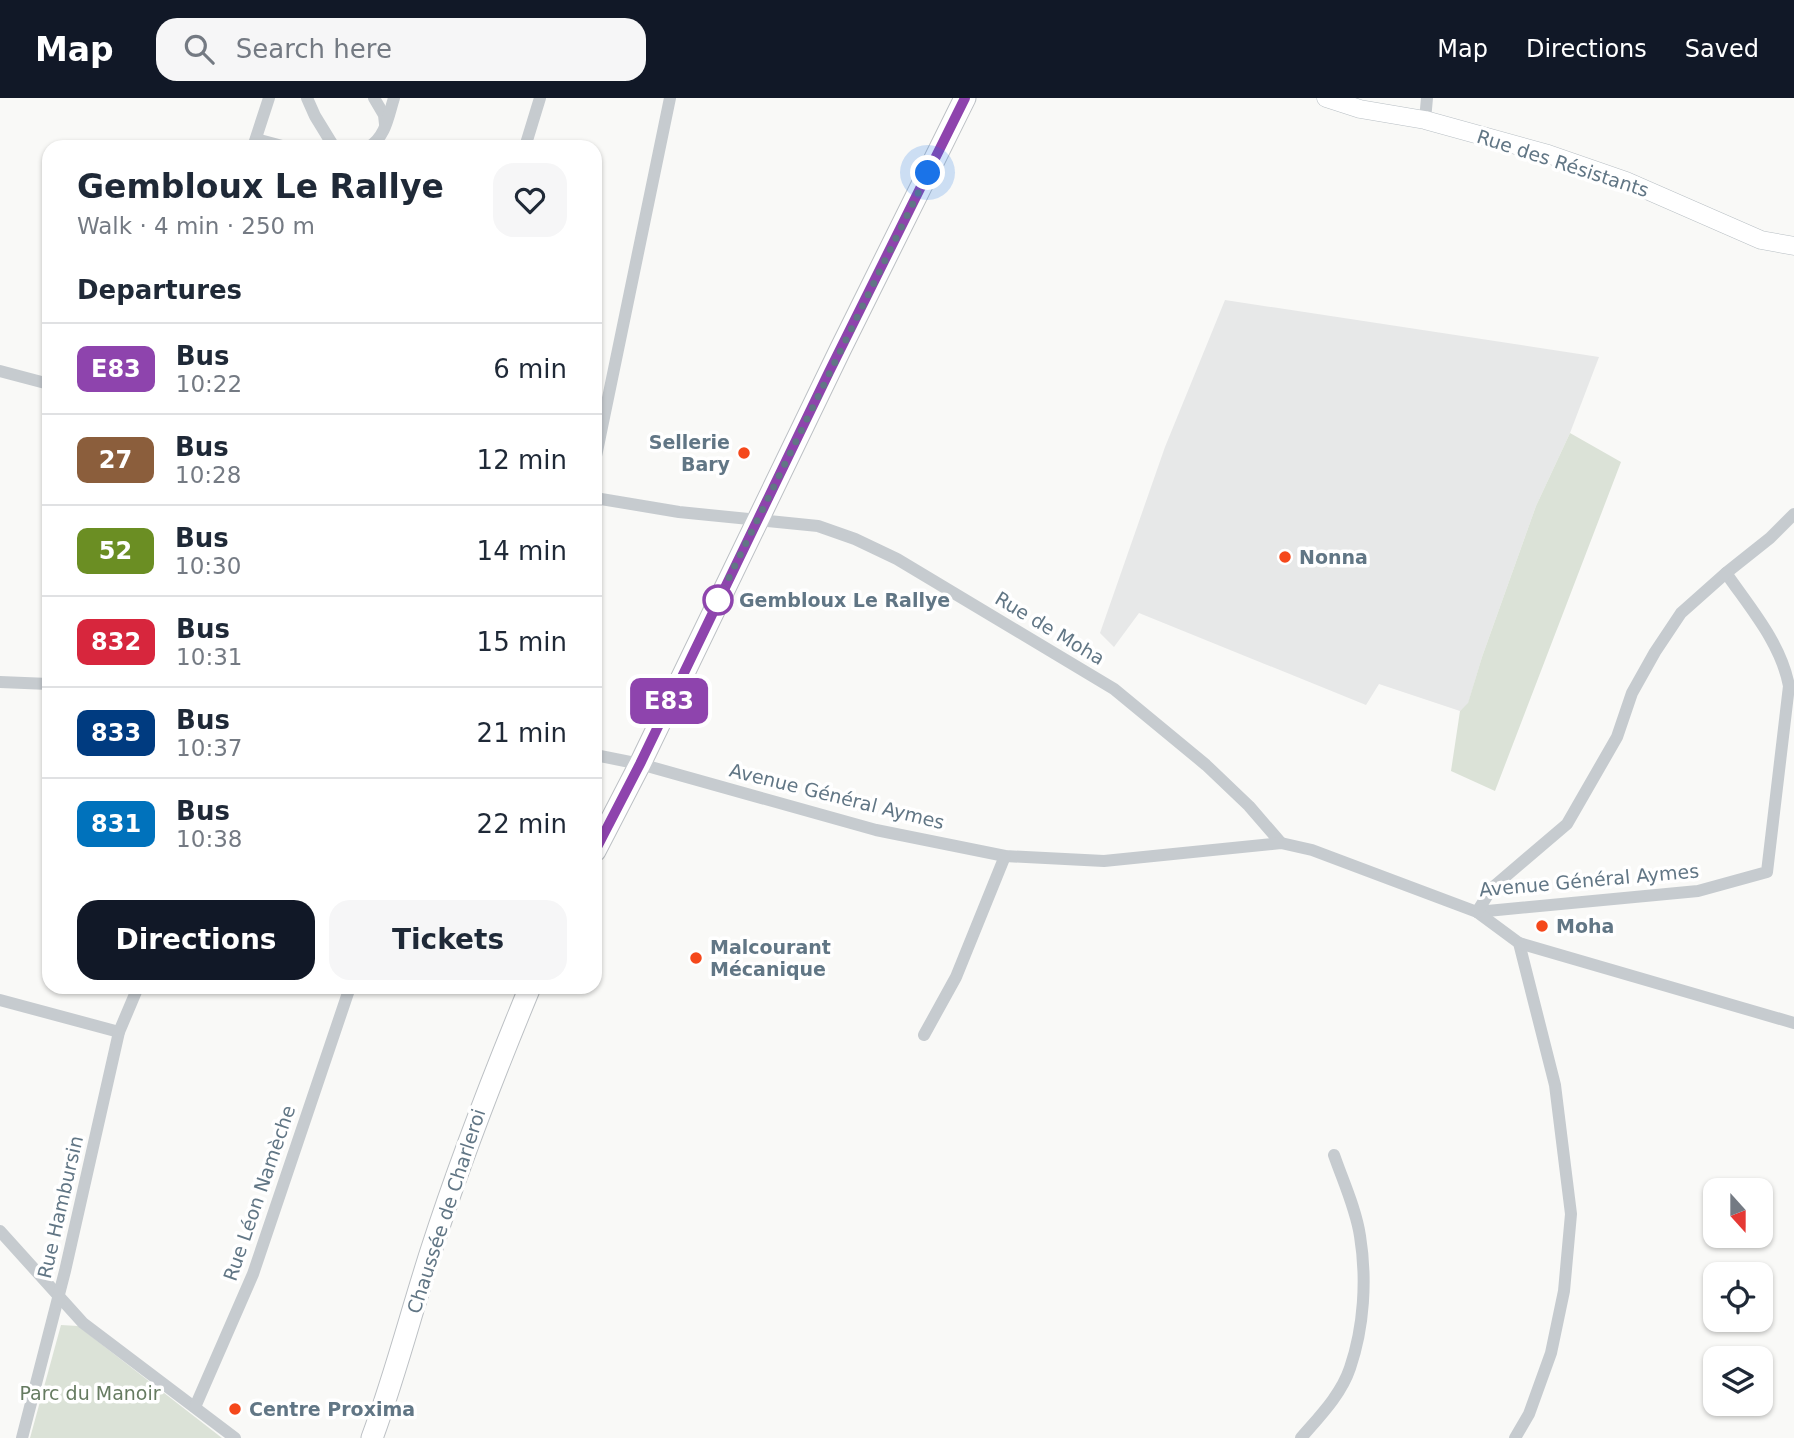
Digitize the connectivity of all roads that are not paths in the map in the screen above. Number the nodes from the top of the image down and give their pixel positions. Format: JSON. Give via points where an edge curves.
{"nodes":[{"id":1,"x":269,"y":98,"type":"edge"},
{"id":2,"x":307,"y":98,"type":"edge"},
{"id":3,"x":374,"y":98,"type":"edge"},
{"id":4,"x":394,"y":98,"type":"edge"},
{"id":5,"x":540,"y":98,"type":"edge"},
{"id":6,"x":670,"y":98,"type":"edge"},
{"id":7,"x":965,"y":98,"type":"edge"},
{"id":8,"x":1326,"y":98,"type":"edge"},
{"id":9,"x":1427,"y":98,"type":"edge"},
{"id":10,"x":1425,"y":120,"type":"junction"},
{"id":11,"x":385,"y":128,"type":"junction"},
{"id":12,"x":255,"y":140,"type":"edge"},
{"id":13,"x":330,"y":140,"type":"edge"},
{"id":14,"x":376,"y":140,"type":"edge"},
{"id":15,"x":527,"y":140,"type":"edge"},
{"id":16,"x":1794,"y":247,"type":"edge"},
{"id":17,"x":0,"y":371,"type":"edge"},
{"id":18,"x":42,"y":382,"type":"edge"},
{"id":19,"x":602,"y":427,"type":"edge"},
{"id":20,"x":602,"y":499,"type":"edge"},
{"id":21,"x":1794,"y":514,"type":"edge"},
{"id":22,"x":757,"y":520,"type":"junction"},
{"id":23,"x":1726,"y":572,"type":"junction"},
{"id":24,"x":0,"y":682,"type":"edge"},
{"id":25,"x":42,"y":684,"type":"edge"},
{"id":26,"x":602,"y":756,"type":"edge"},
{"id":27,"x":640,"y":764,"type":"junction"},
{"id":28,"x":602,"y":837,"type":"edge"},
{"id":29,"x":1281,"y":844,"type":"junction"},
{"id":30,"x":1005,"y":856,"type":"junction"},
{"id":31,"x":1477,"y":912,"type":"junction"},
{"id":32,"x":1518,"y":943,"type":"junction"},
{"id":33,"x":135,"y":994,"type":"edge"},
{"id":34,"x":348,"y":994,"type":"edge"},
{"id":35,"x":527,"y":994,"type":"edge"},
{"id":36,"x":0,"y":1000,"type":"edge"},
{"id":37,"x":1794,"y":1023,"type":"edge"},
{"id":38,"x":119,"y":1032,"type":"junction"},
{"id":39,"x":924,"y":1035,"type":"dead end"},
{"id":40,"x":1334,"y":1155,"type":"dead end"},
{"id":41,"x":0,"y":1231,"type":"edge"},
{"id":42,"x":59,"y":1297,"type":"junction"},
{"id":43,"x":195,"y":1407,"type":"junction"},
{"id":44,"x":22,"y":1438,"type":"edge"},
{"id":45,"x":235,"y":1438,"type":"edge"},
{"id":46,"x":372,"y":1438,"type":"edge"},
{"id":47,"x":1301,"y":1438,"type":"edge"},
{"id":48,"x":1515,"y":1438,"type":"edge"}],
"edges":[{"from":1,"to":12,"type":"street"},
{"from":2,"to":13,"type":"street"},
{"from":3,"to":11,"type":"street","via":[[384,115]]},
{"from":4,"to":11,"type":"street"},
{"from":5,"to":15,"type":"street"},
{"from":6,"to":19,"type":"street"},
{"from":7,"to":22,"type":"main road"},
{"from":8,"to":10,"type":"street","name":"Rue des Résistants"},
{"from":9,"to":10,"type":"street"},
{"from":10,"to":16,"type":"street","name":"Rue des Résistants","via":[[1548,154],[1626,181],[1761,240]]},
{"from":11,"to":14,"type":"street"},
{"from":17,"to":18,"type":"street"},
{"from":20,"to":22,"type":"street","name":"Rue de Moha"},
{"from":21,"to":23,"type":"street"},
{"from":22,"to":27,"type":"main road"},
{"from":22,"to":29,"type":"street","name":"Rue de Moha","via":[[818,526],[855,539],[897,559],[1114,689],[1206,765]]},
{"from":23,"to":31,"type":"street","via":[[1681,613],[1655,652],[1632,693],[1617,737],[1567,824],[1492,887]]},
{"from":23,"to":31,"type":"street","name":"Avenue Général Aymes","via":[[1773,643],[1789,686],[1767,872],[1698,891]]},
{"from":24,"to":25,"type":"street"},
{"from":26,"to":27,"type":"street","name":"Avenue Général Aymes"},
{"from":27,"to":28,"type":"main road"},
{"from":27,"to":30,"type":"street","name":"Avenue Général Aymes","via":[[876,830]]},
{"from":29,"to":30,"type":"street","name":"Avenue Général Aymes","via":[[1104,861]]},
{"from":29,"to":31,"type":"street","name":"Avenue Général Aymes","via":[[1312,850]]},
{"from":30,"to":39,"type":"street","via":[[956,977]]},
{"from":31,"to":32,"type":"street"},
{"from":32,"to":37,"type":"street"},
{"from":32,"to":48,"type":"street","via":[[1555,1085],[1571,1214],[1564,1291],[1550,1353],[1529,1414]]},
{"from":33,"to":38,"type":"street","name":"Rue Hambursin"},
{"from":34,"to":43,"type":"street","name":"Rue Léon Namèche","via":[[253,1274]]},
{"from":35,"to":46,"type":"main road","name":"Chaussée de Charleroi","via":[[480,1107]]},
{"from":36,"to":38,"type":"street"},
{"from":38,"to":42,"type":"street","name":"Rue Hambursin"},
{"from":40,"to":47,"type":"street","via":[[1360,1234],[1365,1279],[1359,1332],[1350,1370],[1331,1404]]},
{"from":41,"to":42,"type":"street"},
{"from":42,"to":43,"type":"street","via":[[83,1323]]},
{"from":42,"to":44,"type":"street","name":"Rue Hambursin"},
{"from":43,"to":45,"type":"street"}]}
